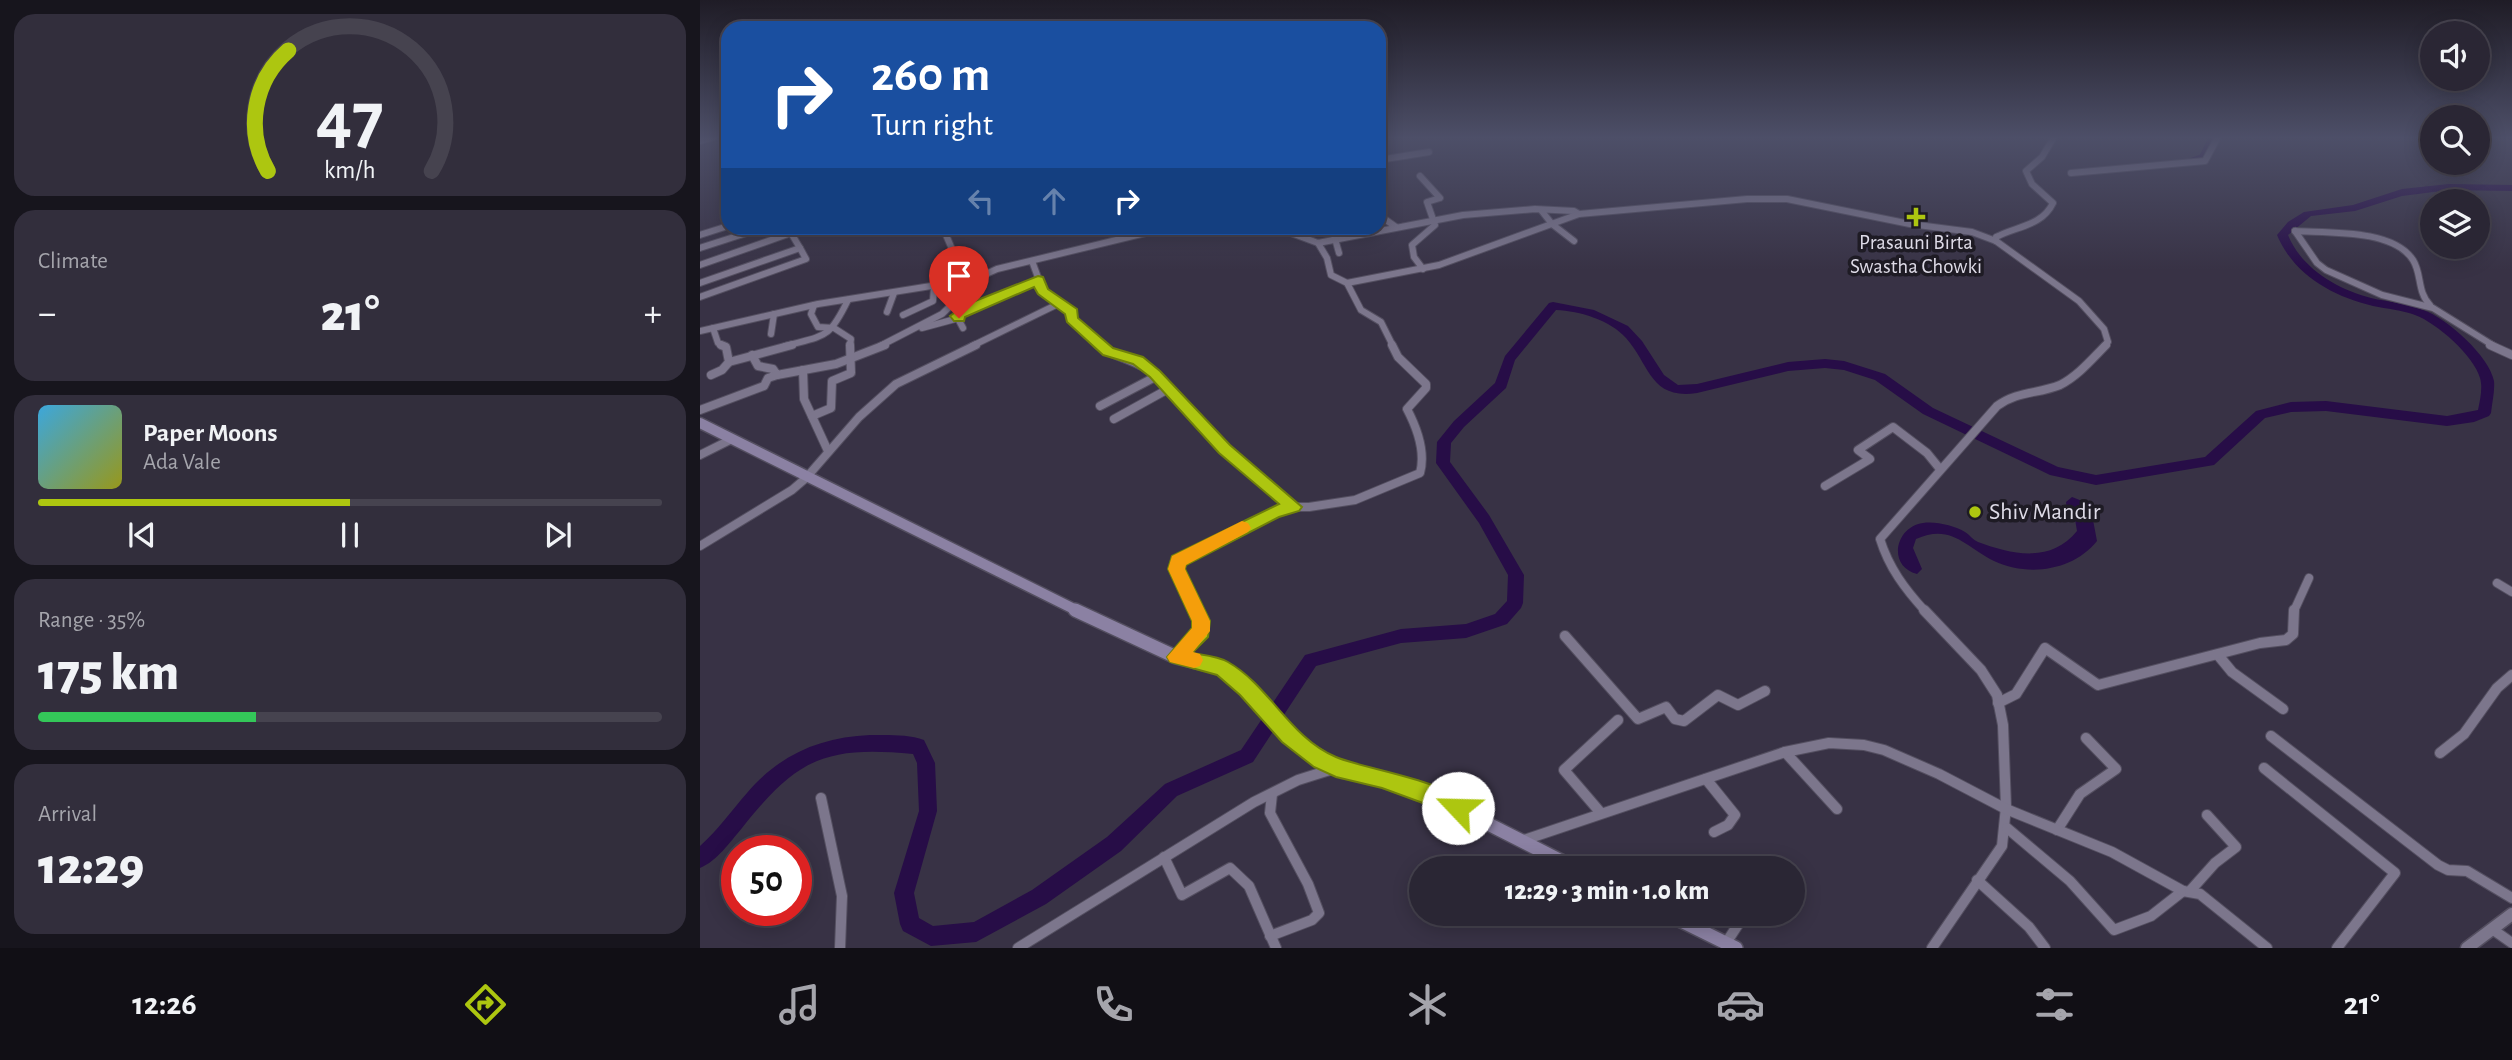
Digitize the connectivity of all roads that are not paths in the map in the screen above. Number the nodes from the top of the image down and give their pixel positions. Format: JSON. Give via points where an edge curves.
{"nodes":[{"id":1,"x":1425,"y":181,"type":"edge"},
{"id":2,"x":2031,"y":181,"type":"edge"},
{"id":3,"x":1541,"y":209,"type":"junction"},
{"id":4,"x":1579,"y":214,"type":"junction"},
{"id":5,"x":1386,"y":220,"type":"edge"},
{"id":6,"x":1435,"y":220,"type":"junction"},
{"id":7,"x":1552,"y":224,"type":"junction"},
{"id":8,"x":1396,"y":227,"type":"junction"},
{"id":9,"x":721,"y":228,"type":"edge"},
{"id":10,"x":1386,"y":229,"type":"edge"},
{"id":11,"x":700,"y":235,"type":"edge"},
{"id":12,"x":740,"y":235,"type":"edge"},
{"id":13,"x":777,"y":235,"type":"edge"},
{"id":14,"x":793,"y":235,"type":"edge"},
{"id":15,"x":946,"y":235,"type":"edge"},
{"id":16,"x":1138,"y":235,"type":"edge"},
{"id":17,"x":1299,"y":235,"type":"edge"},
{"id":18,"x":1334,"y":235,"type":"edge"},
{"id":19,"x":1355,"y":235,"type":"edge"},
{"id":20,"x":1335,"y":239,"type":"junction"},
{"id":21,"x":1574,"y":241,"type":"dead end"},
{"id":22,"x":1997,"y":241,"type":"junction"},
{"id":23,"x":1318,"y":243,"type":"junction"},
{"id":24,"x":700,"y":248,"type":"edge"},
{"id":25,"x":800,"y":248,"type":"junction"},
{"id":26,"x":1339,"y":253,"type":"dead end"},
{"id":27,"x":1032,"y":261,"type":"junction"},
{"id":28,"x":700,"y":265,"type":"edge"},
{"id":29,"x":1423,"y":269,"type":"junction"},
{"id":30,"x":1038,"y":280,"type":"junction"},
{"id":31,"x":964,"y":281,"type":"junction"},
{"id":32,"x":700,"y":283,"type":"edge"},
{"id":33,"x":1347,"y":283,"type":"junction"},
{"id":34,"x":934,"y":287,"type":"junction"},
{"id":35,"x":894,"y":293,"type":"junction"},
{"id":36,"x":700,"y":298,"type":"edge"},
{"id":37,"x":848,"y":300,"type":"junction"},
{"id":38,"x":1058,"y":304,"type":"junction"},
{"id":39,"x":814,"y":305,"type":"junction"},
{"id":40,"x":949,"y":307,"type":"junction"},
{"id":41,"x":2433,"y":308,"type":"junction"},
{"id":42,"x":887,"y":312,"type":"dead end"},
{"id":43,"x":774,"y":314,"type":"junction"},
{"id":44,"x":903,"y":315,"type":"dead end"},
{"id":45,"x":958,"y":317,"type":"junction"},
{"id":46,"x":713,"y":328,"type":"junction"},
{"id":47,"x":834,"y":328,"type":"junction"},
{"id":48,"x":919,"y":328,"type":"junction"},
{"id":49,"x":963,"y":328,"type":"dead end"},
{"id":50,"x":700,"y":331,"type":"edge"},
{"id":51,"x":771,"y":334,"type":"dead end"},
{"id":52,"x":752,"y":355,"type":"junction"},
{"id":53,"x":2512,"y":355,"type":"edge"},
{"id":54,"x":849,"y":359,"type":"junction"},
{"id":55,"x":729,"y":362,"type":"junction"},
{"id":56,"x":803,"y":370,"type":"junction"},
{"id":57,"x":777,"y":374,"type":"junction"},
{"id":58,"x":711,"y":375,"type":"dead end"},
{"id":59,"x":1157,"y":376,"type":"junction"},
{"id":60,"x":1170,"y":388,"type":"junction"},
{"id":61,"x":1100,"y":406,"type":"dead end"},
{"id":62,"x":700,"y":410,"type":"edge"},
{"id":63,"x":812,"y":416,"type":"junction"},
{"id":64,"x":1114,"y":419,"type":"dead end"},
{"id":65,"x":700,"y":423,"type":"edge"},
{"id":66,"x":732,"y":439,"type":"junction"},
{"id":67,"x":828,"y":451,"type":"junction"},
{"id":68,"x":700,"y":455,"type":"edge"},
{"id":69,"x":1940,"y":469,"type":"junction"},
{"id":70,"x":806,"y":478,"type":"junction"},
{"id":71,"x":1825,"y":486,"type":"dead end"},
{"id":72,"x":1293,"y":507,"type":"junction"},
{"id":73,"x":700,"y":546,"type":"edge"},
{"id":74,"x":2309,"y":578,"type":"dead end"},
{"id":75,"x":2497,"y":583,"type":"dead end"},
{"id":76,"x":2512,"y":592,"type":"edge"},
{"id":77,"x":1564,"y":636,"type":"dead end"},
{"id":78,"x":2218,"y":655,"type":"junction"},
{"id":79,"x":1176,"y":657,"type":"junction"},
{"id":80,"x":2511,"y":678,"type":"edge"},
{"id":81,"x":1765,"y":691,"type":"dead end"},
{"id":82,"x":1998,"y":703,"type":"junction"},
{"id":83,"x":2283,"y":709,"type":"dead end"},
{"id":84,"x":1618,"y":720,"type":"dead end"},
{"id":85,"x":2271,"y":736,"type":"dead end"},
{"id":86,"x":2086,"y":738,"type":"dead end"},
{"id":87,"x":1785,"y":752,"type":"junction"},
{"id":88,"x":2440,"y":753,"type":"dead end"},
{"id":89,"x":1336,"y":768,"type":"junction"},
{"id":90,"x":2264,"y":768,"type":"dead end"},
{"id":91,"x":1706,"y":779,"type":"junction"},
{"id":92,"x":1272,"y":794,"type":"junction"},
{"id":93,"x":821,"y":798,"type":"dead end"},
{"id":94,"x":1837,"y":809,"type":"dead end"},
{"id":95,"x":2006,"y":809,"type":"junction"},
{"id":96,"x":1600,"y":812,"type":"junction"},
{"id":97,"x":2207,"y":815,"type":"dead end"},
{"id":98,"x":2007,"y":828,"type":"junction"},
{"id":99,"x":2057,"y":830,"type":"junction"},
{"id":100,"x":1714,"y":832,"type":"dead end"},
{"id":101,"x":1521,"y":841,"type":"junction"},
{"id":102,"x":1551,"y":856,"type":"edge"},
{"id":103,"x":1164,"y":857,"type":"junction"},
{"id":104,"x":1977,"y":880,"type":"junction"},
{"id":105,"x":2187,"y":891,"type":"junction"},
{"id":106,"x":2512,"y":898,"type":"edge"},
{"id":107,"x":2512,"y":914,"type":"edge"},
{"id":108,"x":1692,"y":926,"type":"edge"},
{"id":109,"x":1740,"y":926,"type":"edge"},
{"id":110,"x":2493,"y":929,"type":"junction"},
{"id":111,"x":1270,"y":936,"type":"junction"},
{"id":112,"x":2512,"y":943,"type":"edge"},
{"id":113,"x":1731,"y":945,"type":"edge"},
{"id":114,"x":840,"y":948,"type":"edge"},
{"id":115,"x":1018,"y":948,"type":"edge"},
{"id":116,"x":1276,"y":948,"type":"edge"},
{"id":117,"x":1932,"y":948,"type":"edge"},
{"id":118,"x":2045,"y":948,"type":"edge"},
{"id":119,"x":2267,"y":948,"type":"edge"},
{"id":120,"x":2337,"y":948,"type":"edge"},
{"id":121,"x":2467,"y":948,"type":"edge"}],
"edges":[{"from":1,"to":6,"type":"street","via":[[1440,198],[1427,202]]},
{"from":2,"to":22,"type":"street","via":[[2053,203],[2050,209],[2032,223],[2001,233]]},
{"from":3,"to":4,"type":"street"},
{"from":3,"to":6,"type":"street"},
{"from":3,"to":7,"type":"street"},
{"from":4,"to":7,"type":"street"},
{"from":4,"to":22,"type":"street","via":[[1787,199],[1972,232]]},
{"from":5,"to":8,"type":"street"},
{"from":6,"to":8,"type":"street"},
{"from":6,"to":29,"type":"street","via":[[1428,234],[1412,245],[1413,257]]},
{"from":7,"to":21,"type":"street"},
{"from":7,"to":29,"type":"street"},
{"from":8,"to":10,"type":"street"},
{"from":9,"to":11,"type":"street"},
{"from":12,"to":24,"type":"street"},
{"from":13,"to":28,"type":"street"},
{"from":14,"to":25,"type":"street"},
{"from":15,"to":31,"type":"street"},
{"from":16,"to":27,"type":"street"},
{"from":17,"to":23,"type":"street"},
{"from":18,"to":20,"type":"street"},
{"from":19,"to":20,"type":"street"},
{"from":20,"to":23,"type":"street"},
{"from":20,"to":26,"type":"street"},
{"from":22,"to":69,"type":"street","via":[[2099,320],[2108,342],[2060,384],[2018,392],[1997,405]]},
{"from":23,"to":33,"type":"street","via":[[1331,275]]},
{"from":25,"to":32,"type":"street"},
{"from":25,"to":36,"type":"street","via":[[806,259]]},
{"from":27,"to":30,"type":"street"},
{"from":27,"to":31,"type":"street"},
{"from":29,"to":33,"type":"street"},
{"from":30,"to":38,"type":"street"},
{"from":30,"to":45,"type":"street"},
{"from":31,"to":34,"type":"street"},
{"from":31,"to":40,"type":"street","via":[[962,296]]},
{"from":33,"to":72,"type":"street","via":[[1361,310],[1381,322],[1398,356],[1426,384],[1406,409],[1419,433],[1422,466],[1411,478],[1355,500]]},
{"from":34,"to":35,"type":"street"},
{"from":34,"to":44,"type":"street","via":[[933,300]]},
{"from":35,"to":37,"type":"street"},
{"from":35,"to":42,"type":"street"},
{"from":37,"to":39,"type":"street"},
{"from":37,"to":47,"type":"street"},
{"from":38,"to":59,"type":"street","via":[[1072,312],[1072,318],[1108,352],[1138,360]]},
{"from":38,"to":67,"type":"street","via":[[896,384]]},
{"from":39,"to":43,"type":"street"},
{"from":39,"to":47,"type":"street","via":[[811,314],[818,327]]},
{"from":40,"to":45,"type":"street"},
{"from":40,"to":48,"type":"street"},
{"from":41,"to":41,"type":"street","via":[[2382,295],[2326,270],[2295,231],[2395,242],[2414,261],[2423,298]]},
{"from":41,"to":53,"type":"street"},
{"from":43,"to":46,"type":"street"},
{"from":43,"to":51,"type":"street"},
{"from":45,"to":48,"type":"street"},
{"from":45,"to":49,"type":"street"},
{"from":46,"to":50,"type":"street"},
{"from":46,"to":55,"type":"street","via":[[718,343],[726,347]]},
{"from":47,"to":52,"type":"street","via":[[811,341]]},
{"from":47,"to":54,"type":"street","via":[[851,339]]},
{"from":48,"to":54,"type":"street"},
{"from":52,"to":55,"type":"street"},
{"from":52,"to":57,"type":"street","via":[[758,366]]},
{"from":54,"to":56,"type":"street"},
{"from":54,"to":63,"type":"street","via":[[851,373],[832,381],[831,408]]},
{"from":55,"to":58,"type":"street"},
{"from":56,"to":57,"type":"street"},
{"from":56,"to":63,"type":"street","via":[[799,379]]},
{"from":57,"to":62,"type":"street","via":[[768,378],[764,387]]},
{"from":59,"to":60,"type":"street"},
{"from":59,"to":61,"type":"street"},
{"from":60,"to":64,"type":"street"},
{"from":60,"to":72,"type":"street","via":[[1224,449]]},
{"from":63,"to":67,"type":"street"},
{"from":65,"to":66,"type":"main road"},
{"from":66,"to":68,"type":"street"},
{"from":66,"to":70,"type":"main road"},
{"from":67,"to":70,"type":"street"},
{"from":69,"to":71,"type":"street","via":[[1893,427],[1858,450],[1870,459]]},
{"from":69,"to":82,"type":"street","via":[[1886,530],[1880,539],[1882,551],[1932,620],[1994,688]]},
{"from":70,"to":73,"type":"street"},
{"from":70,"to":79,"type":"main road"},
{"from":72,"to":79,"type":"street","via":[[1178,561],[1176,569],[1201,621],[1201,631]]},
{"from":74,"to":78,"type":"street","via":[[2294,608],[2293,634],[2286,640]]},
{"from":75,"to":76,"type":"street"},
{"from":77,"to":81,"type":"street","via":[[1638,719],[1666,707],[1675,719],[1684,721],[1717,695],[1738,705]]},
{"from":78,"to":82,"type":"street","via":[[2098,685],[2045,648],[2016,694]]},
{"from":78,"to":83,"type":"street","via":[[2232,672]]},
{"from":79,"to":89,"type":"main road","via":[[1222,668],[1289,736]]},
{"from":80,"to":88,"type":"street","via":[[2497,688],[2464,734]]},
{"from":82,"to":95,"type":"street"},
{"from":84,"to":96,"type":"street","via":[[1563,770]]},
{"from":85,"to":106,"type":"street","via":[[2438,865],[2468,871]]},
{"from":86,"to":99,"type":"street","via":[[2116,769],[2079,792]]},
{"from":87,"to":91,"type":"street"},
{"from":87,"to":94,"type":"street"},
{"from":87,"to":95,"type":"street","via":[[1829,743],[1864,745],[1939,774]]},
{"from":89,"to":92,"type":"street"},
{"from":89,"to":101,"type":"main road","via":[[1437,797]]},
{"from":90,"to":120,"type":"street","via":[[2395,873]]},
{"from":91,"to":96,"type":"street"},
{"from":91,"to":100,"type":"street","via":[[1735,814],[1728,825]]},
{"from":92,"to":103,"type":"street"},
{"from":92,"to":111,"type":"street","via":[[1270,813],[1319,914]]},
{"from":93,"to":114,"type":"street","via":[[843,913]]},
{"from":95,"to":98,"type":"street"},
{"from":95,"to":99,"type":"street"},
{"from":96,"to":101,"type":"street"},
{"from":97,"to":105,"type":"street","via":[[2236,847]]},
{"from":98,"to":104,"type":"street","via":[[2002,846]]},
{"from":98,"to":105,"type":"street","via":[[2070,881],[2114,930],[2158,912]]},
{"from":99,"to":105,"type":"street"},
{"from":101,"to":102,"type":"main road"},
{"from":103,"to":111,"type":"street","via":[[1182,895],[1230,868],[1249,886]]},
{"from":103,"to":115,"type":"street"},
{"from":104,"to":117,"type":"street"},
{"from":104,"to":118,"type":"street","via":[[2029,927]]},
{"from":105,"to":119,"type":"street","via":[[2200,894]]},
{"from":107,"to":110,"type":"street"},
{"from":108,"to":113,"type":"main road"},
{"from":109,"to":113,"type":"street"},
{"from":110,"to":112,"type":"street"},
{"from":110,"to":121,"type":"street"},
{"from":111,"to":116,"type":"street"}]}
